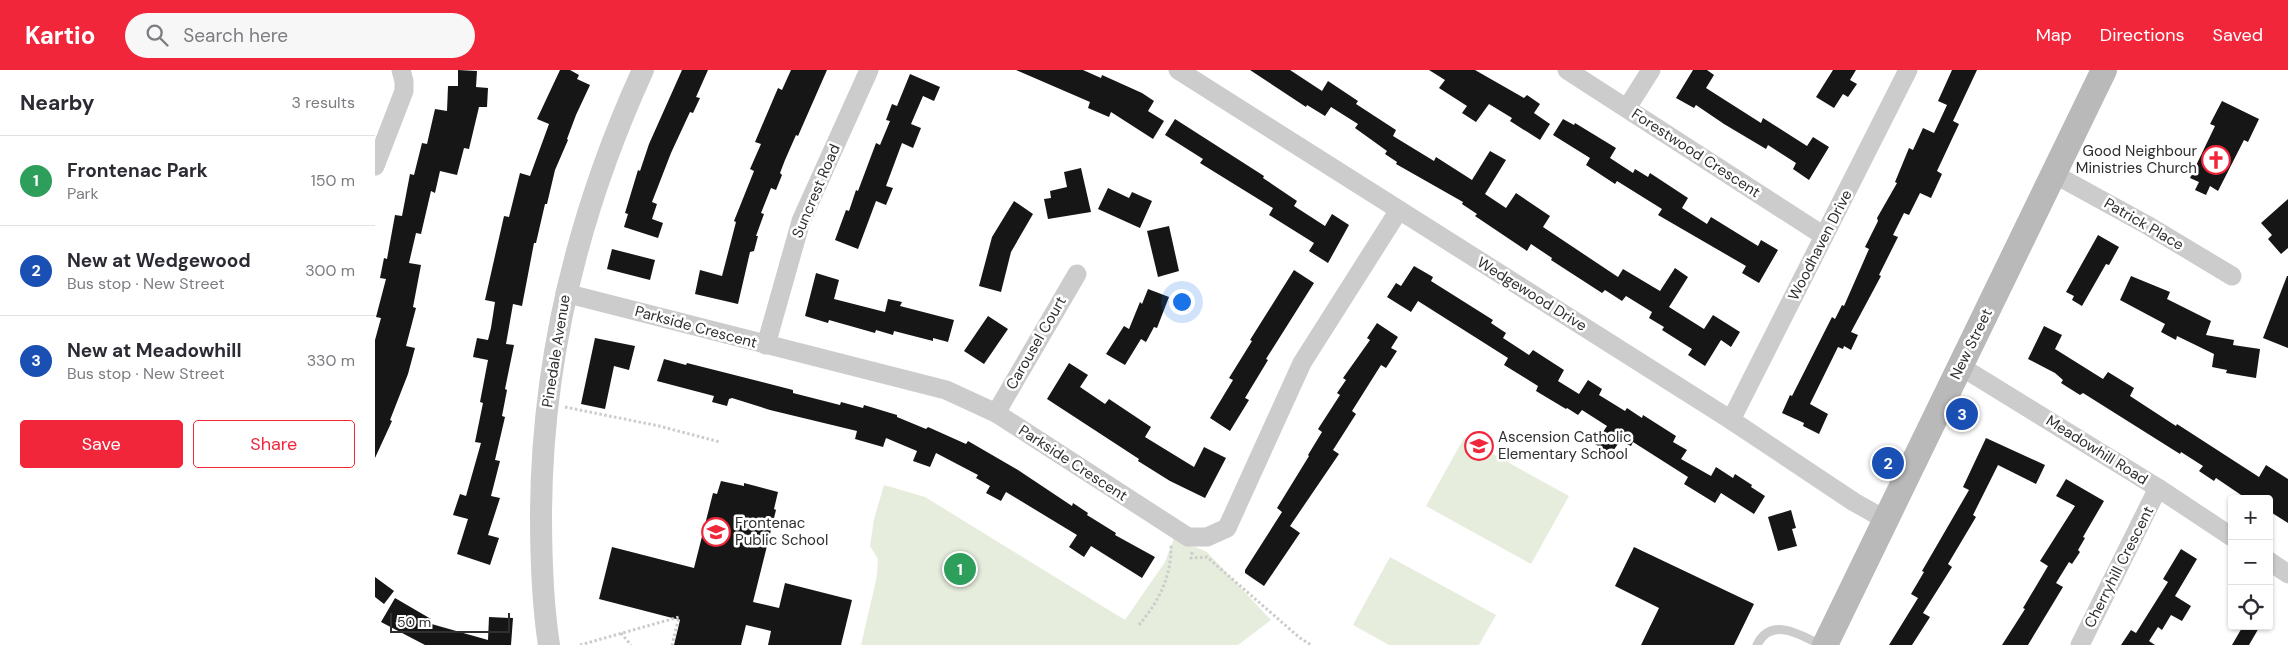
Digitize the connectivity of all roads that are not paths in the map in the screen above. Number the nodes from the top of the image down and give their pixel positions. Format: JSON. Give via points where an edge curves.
{"nodes":[{"id":1,"x":401,"y":70,"type":"edge"},
{"id":2,"x":643,"y":70,"type":"edge"},
{"id":3,"x":869,"y":70,"type":"edge"},
{"id":4,"x":1178,"y":70,"type":"edge"},
{"id":5,"x":1567,"y":70,"type":"edge"},
{"id":6,"x":1651,"y":70,"type":"edge"},
{"id":7,"x":1909,"y":70,"type":"edge"},
{"id":8,"x":2104,"y":70,"type":"edge"},
{"id":9,"x":1627,"y":108,"type":"junction"},
{"id":10,"x":375,"y":166,"type":"edge"},
{"id":11,"x":2053,"y":174,"type":"junction"},
{"id":12,"x":1399,"y":210,"type":"junction"},
{"id":13,"x":1824,"y":236,"type":"junction"},
{"id":14,"x":1077,"y":274,"type":"dead end"},
{"id":15,"x":2232,"y":276,"type":"dead end"},
{"id":16,"x":565,"y":293,"type":"junction"},
{"id":17,"x":767,"y":345,"type":"junction"},
{"id":18,"x":1960,"y":366,"type":"junction"},
{"id":19,"x":996,"y":413,"type":"junction"},
{"id":20,"x":1731,"y":420,"type":"junction"},
{"id":21,"x":2158,"y":488,"type":"junction"},
{"id":22,"x":1886,"y":520,"type":"junction"},
{"id":23,"x":2228,"y":534,"type":"edge"},
{"id":24,"x":2273,"y":564,"type":"edge"},
{"id":25,"x":2288,"y":574,"type":"edge"},
{"id":26,"x":549,"y":645,"type":"edge"},
{"id":27,"x":1757,"y":645,"type":"edge"},
{"id":28,"x":1823,"y":645,"type":"edge"},
{"id":29,"x":2080,"y":645,"type":"edge"}],
"edges":[{"from":1,"to":10,"type":"street","via":[[405,81],[403,91]]},
{"from":2,"to":16,"type":"street","name":"Pinedale Avenue","via":[[609,148]]},
{"from":3,"to":17,"type":"street","name":"Suncrest Road","via":[[801,221]]},
{"from":4,"to":12,"type":"street","name":"Wedgewood Drive"},
{"from":5,"to":9,"type":"street","name":"Forestwood Crescent"},
{"from":6,"to":9,"type":"street"},
{"from":7,"to":13,"type":"street","name":"Woodhaven Drive"},
{"from":8,"to":11,"type":"main road","name":"New Street"},
{"from":9,"to":13,"type":"street","name":"Forestwood Crescent"},
{"from":11,"to":15,"type":"street","name":"Patrick Place"},
{"from":11,"to":18,"type":"main road","name":"New Street"},
{"from":12,"to":19,"type":"street","name":"Parkside Crescent","via":[[1302,363],[1227,528],[1207,537],[1188,537]]},
{"from":12,"to":20,"type":"street","name":"Wedgewood Drive"},
{"from":13,"to":20,"type":"street","name":"Woodhaven Drive"},
{"from":14,"to":19,"type":"street","name":"Carousel Court"},
{"from":16,"to":17,"type":"street","name":"Parkside Crescent"},
{"from":16,"to":26,"type":"street","name":"Pinedale Avenue","via":[[553,361],[541,473],[542,570]]},
{"from":17,"to":19,"type":"street","name":"Parkside Crescent","via":[[946,390]]},
{"from":18,"to":21,"type":"street","name":"Meadowhill Road"},
{"from":18,"to":22,"type":"main road","name":"New Street"},
{"from":20,"to":22,"type":"street","name":"Wedgewood Drive"},
{"from":21,"to":23,"type":"street","name":"Meadowhill Road"},
{"from":21,"to":29,"type":"street","name":"Cherryhill Crescent"},
{"from":22,"to":28,"type":"main road","name":"New Street"},
{"from":24,"to":25,"type":"street"},
{"from":27,"to":28,"type":"lane","via":[[1775,629],[1790,630]]}]}
